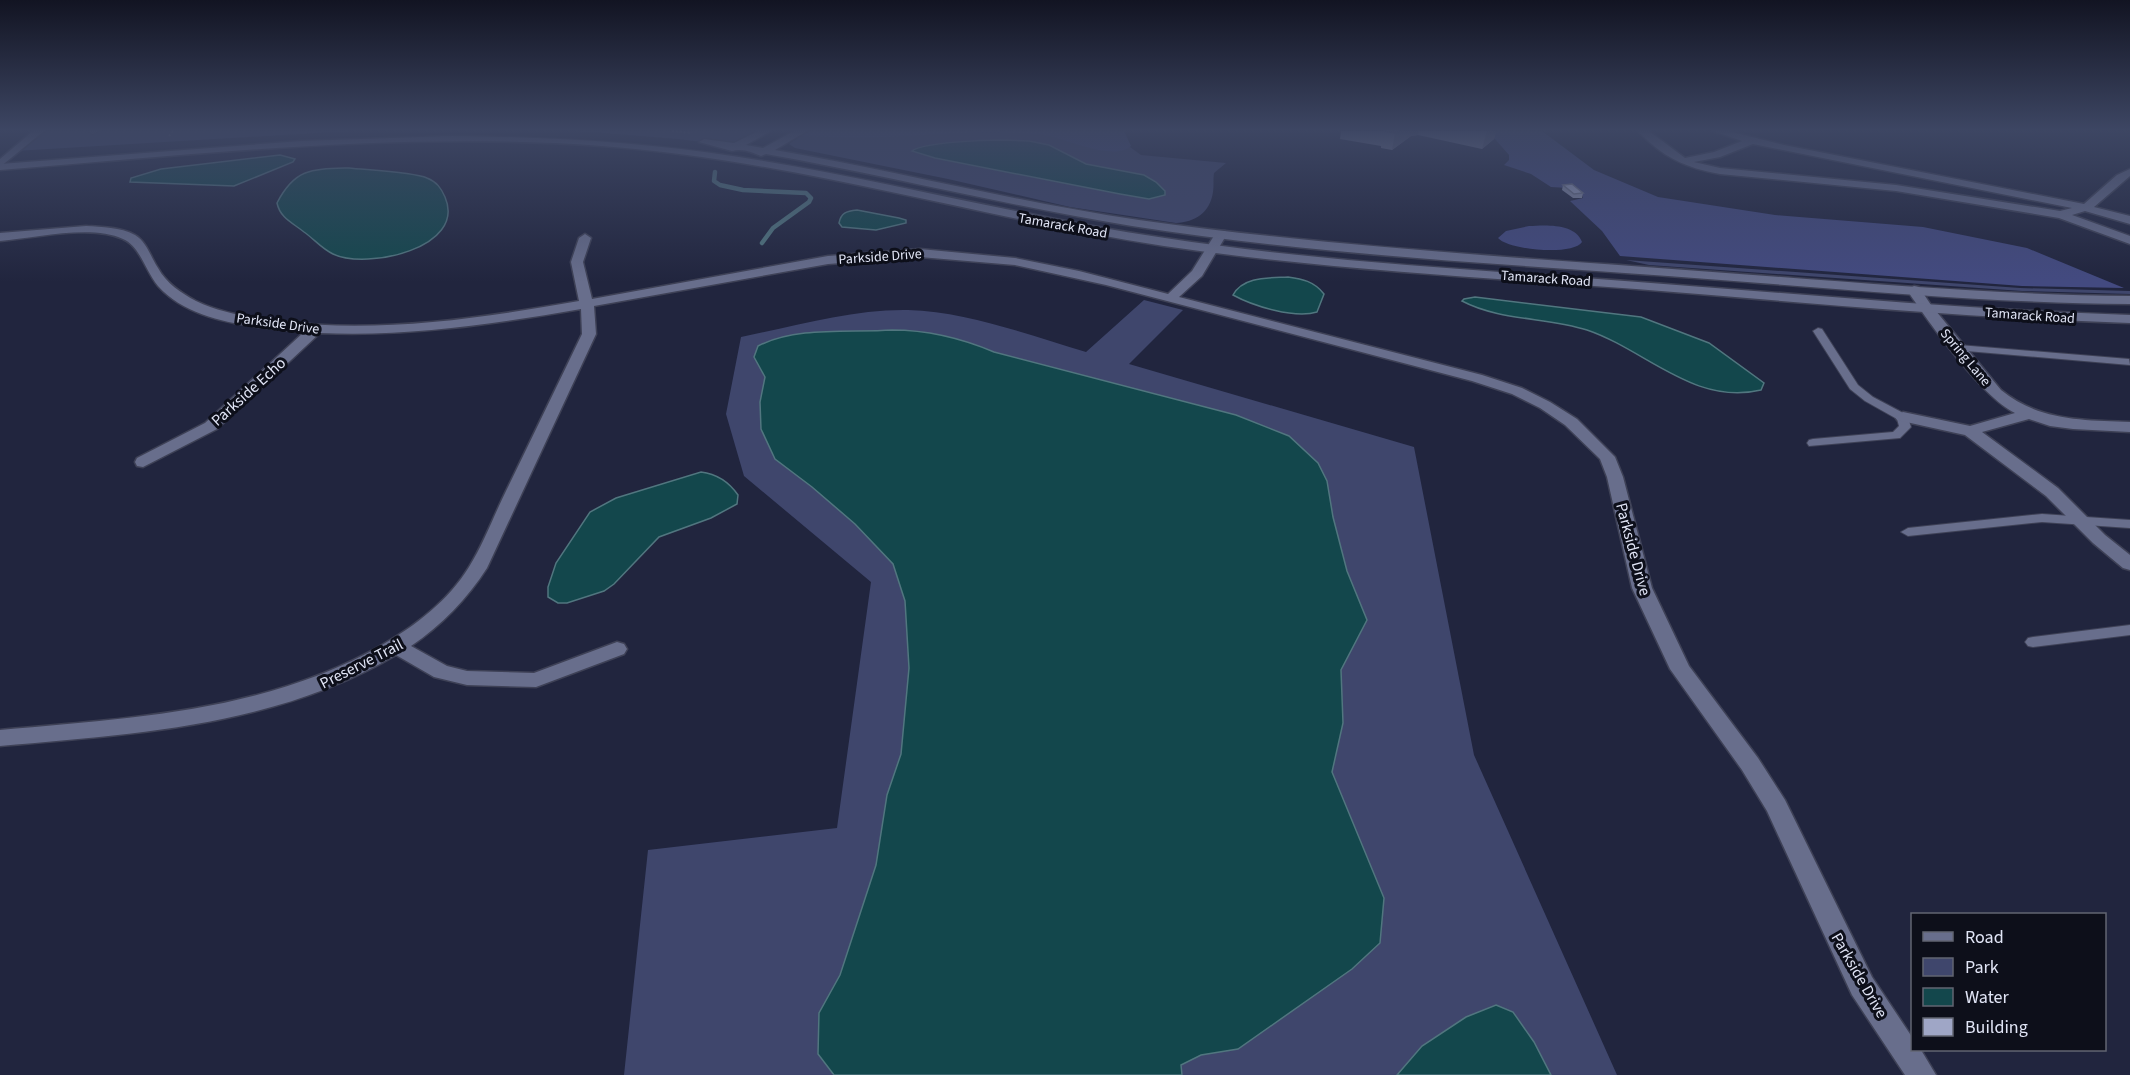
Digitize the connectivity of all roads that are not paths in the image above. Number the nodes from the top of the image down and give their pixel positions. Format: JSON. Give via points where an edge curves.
{"nodes":[{"id":1,"x":845,"y":181,"type":"edge"},
{"id":2,"x":915,"y":181,"type":"edge"},
{"id":3,"x":1825,"y":181,"type":"edge"},
{"id":4,"x":1956,"y":181,"type":"edge"},
{"id":5,"x":2116,"y":181,"type":"edge"},
{"id":6,"x":2087,"y":207,"type":"junction"},
{"id":7,"x":2061,"y":215,"type":"junction"},
{"id":8,"x":2130,"y":220,"type":"edge"},
{"id":9,"x":1221,"y":234,"type":"junction"},
{"id":10,"x":0,"y":237,"type":"edge"},
{"id":11,"x":585,"y":238,"type":"dead end"},
{"id":12,"x":2130,"y":240,"type":"edge"},
{"id":13,"x":1212,"y":249,"type":"junction"},
{"id":14,"x":1914,"y":290,"type":"junction"},
{"id":15,"x":1170,"y":299,"type":"junction"},
{"id":16,"x":2130,"y":300,"type":"edge"},
{"id":17,"x":588,"y":304,"type":"junction"},
{"id":18,"x":1926,"y":308,"type":"junction"},
{"id":19,"x":2130,"y":319,"type":"edge"},
{"id":20,"x":315,"y":330,"type":"junction"},
{"id":21,"x":1818,"y":331,"type":"dead end"},
{"id":22,"x":1959,"y":348,"type":"junction"},
{"id":23,"x":2129,"y":362,"type":"edge"},
{"id":24,"x":2029,"y":414,"type":"junction"},
{"id":25,"x":1903,"y":417,"type":"junction"},
{"id":26,"x":2130,"y":427,"type":"edge"},
{"id":27,"x":1970,"y":431,"type":"junction"},
{"id":28,"x":1813,"y":443,"type":"dead end"},
{"id":29,"x":143,"y":462,"type":"dead end"},
{"id":30,"x":2079,"y":519,"type":"junction"},
{"id":31,"x":2130,"y":524,"type":"edge"},
{"id":32,"x":1908,"y":532,"type":"dead end"},
{"id":33,"x":2130,"y":564,"type":"edge"},
{"id":34,"x":2130,"y":630,"type":"edge"},
{"id":35,"x":2033,"y":642,"type":"dead end"},
{"id":36,"x":398,"y":647,"type":"junction"},
{"id":37,"x":617,"y":649,"type":"dead end"},
{"id":38,"x":0,"y":738,"type":"edge"},
{"id":39,"x":1922,"y":1075,"type":"edge"}],
"edges":[{"from":1,"to":13,"type":"street","name":"Tamarack Road","via":[[1054,224]]},
{"from":2,"to":9,"type":"street","name":"Tamarack Road","via":[[1069,212]]},
{"from":3,"to":7,"type":"street","via":[[1896,188]]},
{"from":4,"to":6,"type":"street"},
{"from":5,"to":6,"type":"street"},
{"from":6,"to":7,"type":"street"},
{"from":6,"to":8,"type":"street"},
{"from":7,"to":12,"type":"street"},
{"from":9,"to":13,"type":"street"},
{"from":9,"to":14,"type":"street","name":"Tamarack Road","via":[[1361,249]]},
{"from":10,"to":20,"type":"street","name":"Parkside Drive","via":[[81,230],[119,232],[137,244],[164,286],[183,299],[233,317]]},
{"from":11,"to":17,"type":"street","via":[[576,263]]},
{"from":13,"to":15,"type":"street","via":[[1197,273]]},
{"from":13,"to":18,"type":"street","name":"Tamarack Road"},
{"from":14,"to":16,"type":"street","name":"Tamarack Road"},
{"from":14,"to":18,"type":"street","name":"Spring Lane"},
{"from":15,"to":17,"type":"street","name":"Parkside Drive","via":[[1012,260],[919,253],[828,260]]},
{"from":15,"to":39,"type":"street","name":"Parkside Drive","via":[[1517,391],[1571,422],[1588,437],[1607,458],[1615,477],[1642,588],[1680,669],[1777,807],[1862,986]]},
{"from":17,"to":20,"type":"street","name":"Parkside Drive","via":[[426,328]]},
{"from":17,"to":36,"type":"street","name":"Preserve Trail","via":[[589,334],[478,568],[461,594]]},
{"from":18,"to":19,"type":"street","name":"Tamarack Road"},
{"from":18,"to":22,"type":"street","name":"Spring Lane"},
{"from":20,"to":29,"type":"street","name":"Parkside Echo","via":[[211,426]]},
{"from":21,"to":25,"type":"lane","via":[[1854,387]]},
{"from":22,"to":23,"type":"lane"},
{"from":22,"to":24,"type":"street","name":"Spring Lane","via":[[1996,393]]},
{"from":24,"to":26,"type":"street","name":"Spring Lane","via":[[2073,424]]},
{"from":24,"to":27,"type":"street"},
{"from":25,"to":27,"type":"street"},
{"from":25,"to":28,"type":"lane","via":[[1905,427],[1896,435]]},
{"from":27,"to":30,"type":"street","via":[[2052,492]]},
{"from":30,"to":31,"type":"lane"},
{"from":30,"to":32,"type":"lane","via":[[2043,518]]},
{"from":30,"to":33,"type":"street"},
{"from":34,"to":35,"type":"lane"},
{"from":36,"to":37,"type":"street","via":[[441,672],[467,678],[536,680]]},
{"from":36,"to":38,"type":"street","name":"Preserve Trail","via":[[299,694],[243,710]]}]}
